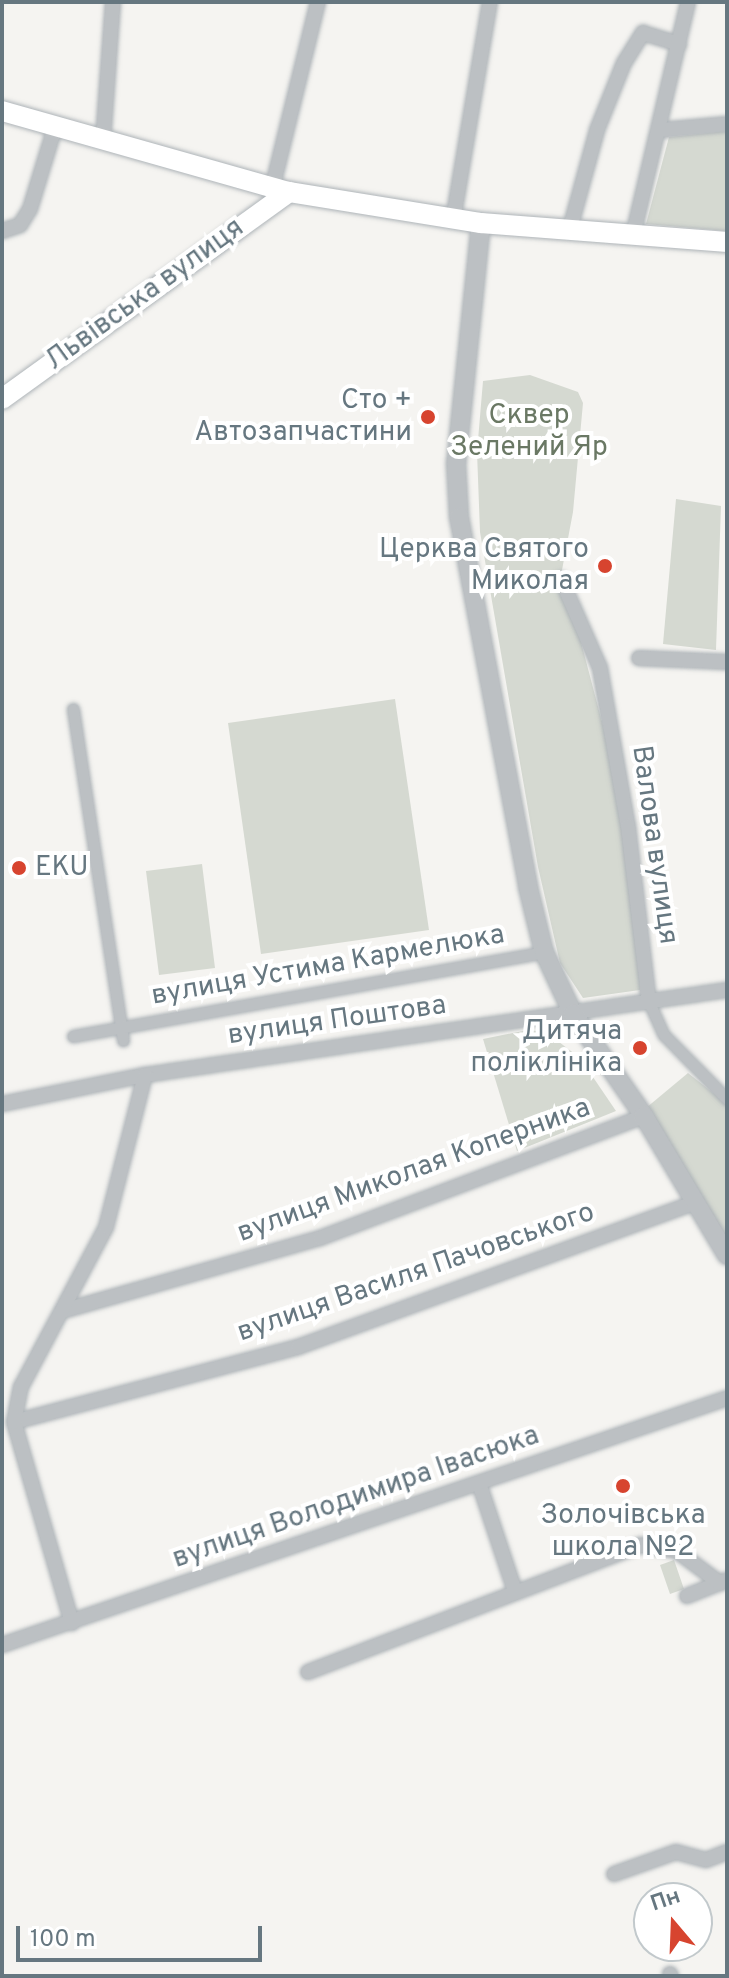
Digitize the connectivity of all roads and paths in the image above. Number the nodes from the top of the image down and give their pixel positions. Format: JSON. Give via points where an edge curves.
{"nodes":[{"id":1,"x":113,"y":2,"type":"edge"},
{"id":2,"x":318,"y":2,"type":"edge"},
{"id":3,"x":490,"y":2,"type":"edge"},
{"id":4,"x":688,"y":2,"type":"edge"},
{"id":5,"x":679,"y":44,"type":"junction"},
{"id":6,"x":2,"y":111,"type":"edge"},
{"id":7,"x":727,"y":124,"type":"edge"},
{"id":8,"x":55,"y":127,"type":"junction"},
{"id":9,"x":661,"y":130,"type":"junction"},
{"id":10,"x":103,"y":141,"type":"junction"},
{"id":11,"x":280,"y":191,"type":"junction"},
{"id":12,"x":453,"y":220,"type":"junction"},
{"id":13,"x":481,"y":223,"type":"junction"},
{"id":14,"x":2,"y":231,"type":"edge"},
{"id":15,"x":569,"y":232,"type":"junction"},
{"id":16,"x":633,"y":235,"type":"junction"},
{"id":17,"x":727,"y":242,"type":"edge"},
{"id":18,"x":2,"y":399,"type":"edge"},
{"id":19,"x":561,"y":579,"type":"dead end"},
{"id":20,"x":639,"y":658,"type":"dead end"},
{"id":21,"x":727,"y":662,"type":"edge"},
{"id":22,"x":73,"y":709,"type":"dead end"},
{"id":23,"x":544,"y":952,"type":"junction"},
{"id":24,"x":727,"y":990,"type":"edge"},
{"id":25,"x":649,"y":1002,"type":"junction"},
{"id":26,"x":573,"y":1014,"type":"junction"},
{"id":27,"x":122,"y":1034,"type":"junction"},
{"id":28,"x":73,"y":1036,"type":"dead end"},
{"id":29,"x":145,"y":1075,"type":"junction"},
{"id":30,"x":727,"y":1099,"type":"edge"},
{"id":31,"x":2,"y":1104,"type":"edge"},
{"id":32,"x":644,"y":1116,"type":"junction"},
{"id":33,"x":694,"y":1203,"type":"junction"},
{"id":34,"x":727,"y":1255,"type":"edge"},
{"id":35,"x":62,"y":1311,"type":"junction"},
{"id":36,"x":727,"y":1398,"type":"edge"},
{"id":37,"x":14,"y":1422,"type":"junction"},
{"id":38,"x":479,"y":1483,"type":"junction"},
{"id":39,"x":724,"y":1581,"type":"edge"},
{"id":40,"x":515,"y":1591,"type":"junction"},
{"id":41,"x":687,"y":1596,"type":"dead end"},
{"id":42,"x":72,"y":1623,"type":"junction"},
{"id":43,"x":2,"y":1645,"type":"edge"},
{"id":44,"x":308,"y":1672,"type":"dead end"},
{"id":45,"x":727,"y":1852,"type":"edge"},
{"id":46,"x":614,"y":1874,"type":"dead end"}],
"edges":[{"from":1,"to":10,"type":"street"},
{"from":2,"to":11,"type":"street"},
{"from":3,"to":12,"type":"street"},
{"from":4,"to":5,"type":"street"},
{"from":5,"to":9,"type":"street"},
{"from":5,"to":15,"type":"street","via":[[643,33],[624,63],[597,130]]},
{"from":6,"to":8,"type":"main road"},
{"from":7,"to":9,"type":"street"},
{"from":8,"to":10,"type":"main road"},
{"from":8,"to":14,"type":"street","via":[[30,209],[20,225]]},
{"from":9,"to":16,"type":"street"},
{"from":10,"to":11,"type":"main road"},
{"from":11,"to":12,"type":"main road"},
{"from":11,"to":18,"type":"main road","name":"Львівська вулиця"},
{"from":12,"to":13,"type":"main road"},
{"from":13,"to":15,"type":"main road"},
{"from":13,"to":23,"type":"street","via":[[456,463],[459,517]]},
{"from":15,"to":16,"type":"main road"},
{"from":16,"to":17,"type":"main road"},
{"from":19,"to":25,"type":"street","name":"Валова вулиця","via":[[600,668],[628,826]]},
{"from":20,"to":21,"type":"street"},
{"from":22,"to":27,"type":"street","name":"вулиця Устима Кармелюка"},
{"from":23,"to":26,"type":"street"},
{"from":23,"to":27,"type":"street","name":"вулиця Устима Кармелюка"},
{"from":24,"to":25,"type":"street","name":"вулиця Поштова"},
{"from":25,"to":26,"type":"street","name":"вулиця Поштова"},
{"from":25,"to":30,"type":"street","name":"Валова вулиця","via":[[664,1035]]},
{"from":26,"to":29,"type":"street","name":"вулиця Поштова"},
{"from":26,"to":32,"type":"street"},
{"from":27,"to":28,"type":"street","name":"вулиця Устима Кармелюка"},
{"from":29,"to":31,"type":"street","name":"вулиця Поштова"},
{"from":29,"to":35,"type":"street","via":[[106,1227]]},
{"from":32,"to":33,"type":"street"},
{"from":32,"to":35,"type":"street","name":"вулиця Миколая Коперника","via":[[320,1238]]},
{"from":33,"to":34,"type":"street"},
{"from":33,"to":37,"type":"street","name":"вулиця Василя Пачовського","via":[[298,1347]]},
{"from":35,"to":37,"type":"street","via":[[21,1387]]},
{"from":36,"to":38,"type":"street","name":"вулиця Володимира Івасюка"},
{"from":37,"to":42,"type":"street"},
{"from":38,"to":40,"type":"street"},
{"from":38,"to":42,"type":"street","name":"вулиця Володимира Івасюка"},
{"from":39,"to":40,"type":"street","via":[[662,1544],[641,1545]]},
{"from":39,"to":41,"type":"street"},
{"from":40,"to":44,"type":"street"},
{"from":42,"to":43,"type":"street","name":"вулиця Володимира Івасюка"},
{"from":45,"to":46,"type":"street","via":[[706,1860],[676,1852]]}]}
